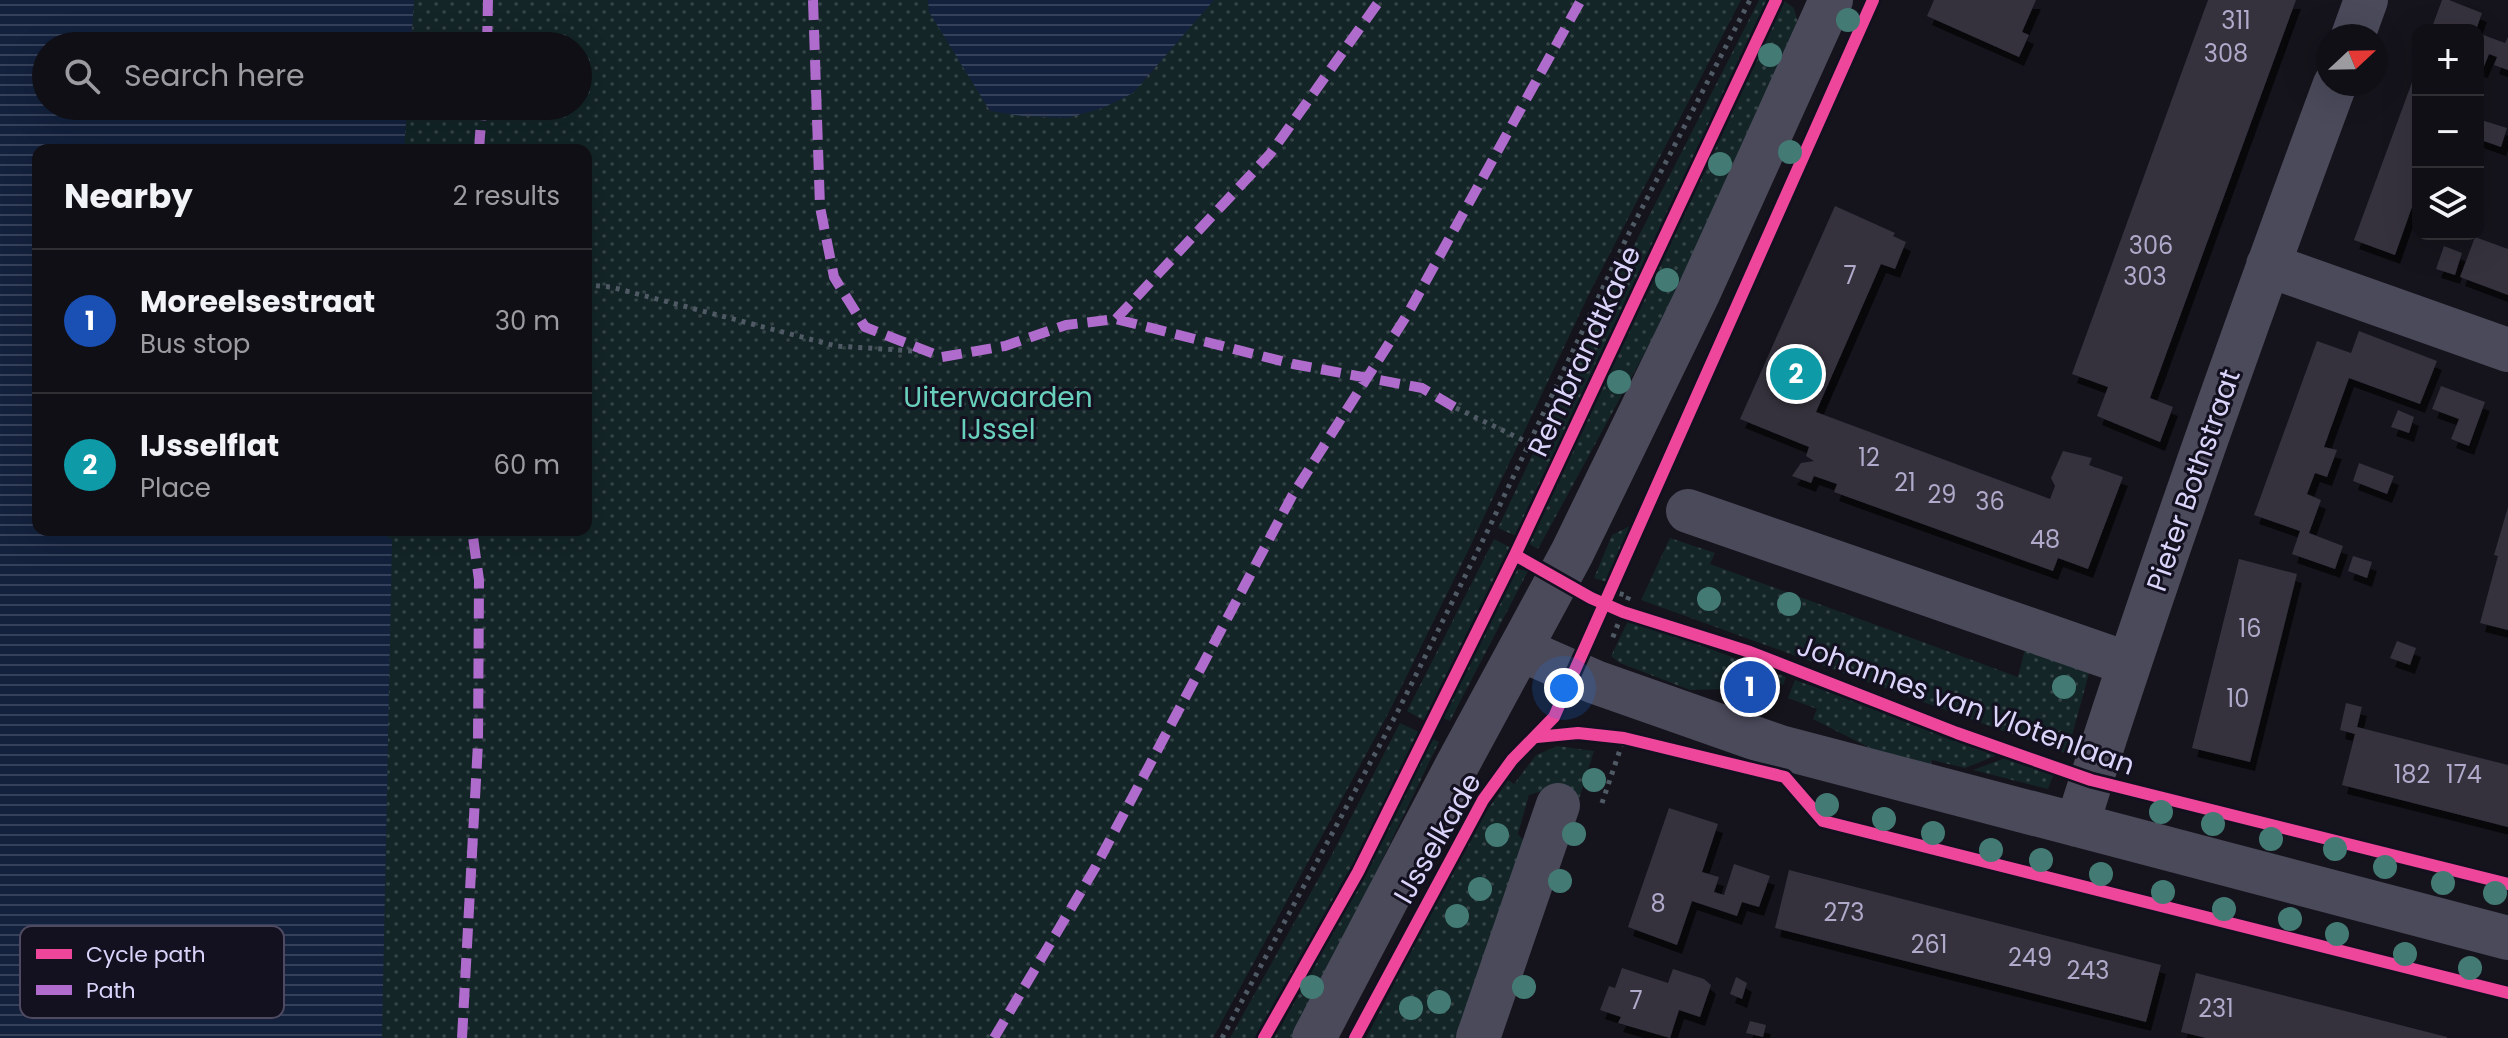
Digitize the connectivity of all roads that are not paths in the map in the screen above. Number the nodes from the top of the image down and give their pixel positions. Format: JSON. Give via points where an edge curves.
{"nodes":[{"id":1,"x":2366,"y":0,"type":"edge"},
{"id":2,"x":1828,"y":1,"type":"edge"},
{"id":3,"x":2357,"y":24,"type":"edge"},
{"id":4,"x":2331,"y":96,"type":"edge"},
{"id":5,"x":2268,"y":265,"type":"junction"},
{"id":6,"x":2508,"y":350,"type":"edge"},
{"id":7,"x":1688,"y":511,"type":"dead end"},
{"id":8,"x":1520,"y":649,"type":"junction"},
{"id":9,"x":2129,"y":664,"type":"junction"},
{"id":10,"x":1558,"y":805,"type":"dead end"},
{"id":11,"x":2077,"y":825,"type":"junction"},
{"id":12,"x":2508,"y":938,"type":"edge"},
{"id":13,"x":1314,"y":1038,"type":"edge"},
{"id":14,"x":1478,"y":1038,"type":"edge"}],
"edges":[{"from":1,"to":3,"type":"street"},
{"from":2,"to":8,"type":"street","via":[[1698,294]]},
{"from":4,"to":5,"type":"street","name":"Pieter Bothstraat"},
{"from":5,"to":6,"type":"street"},
{"from":5,"to":9,"type":"street","name":"Pieter Bothstraat"},
{"from":7,"to":9,"type":"street"},
{"from":8,"to":11,"type":"street","via":[[1595,682],[1780,747]]},
{"from":8,"to":13,"type":"street","name":"IJsselkade"},
{"from":9,"to":11,"type":"street","name":"Pieter Bothstraat"},
{"from":10,"to":14,"type":"street"},
{"from":11,"to":12,"type":"street"}]}
